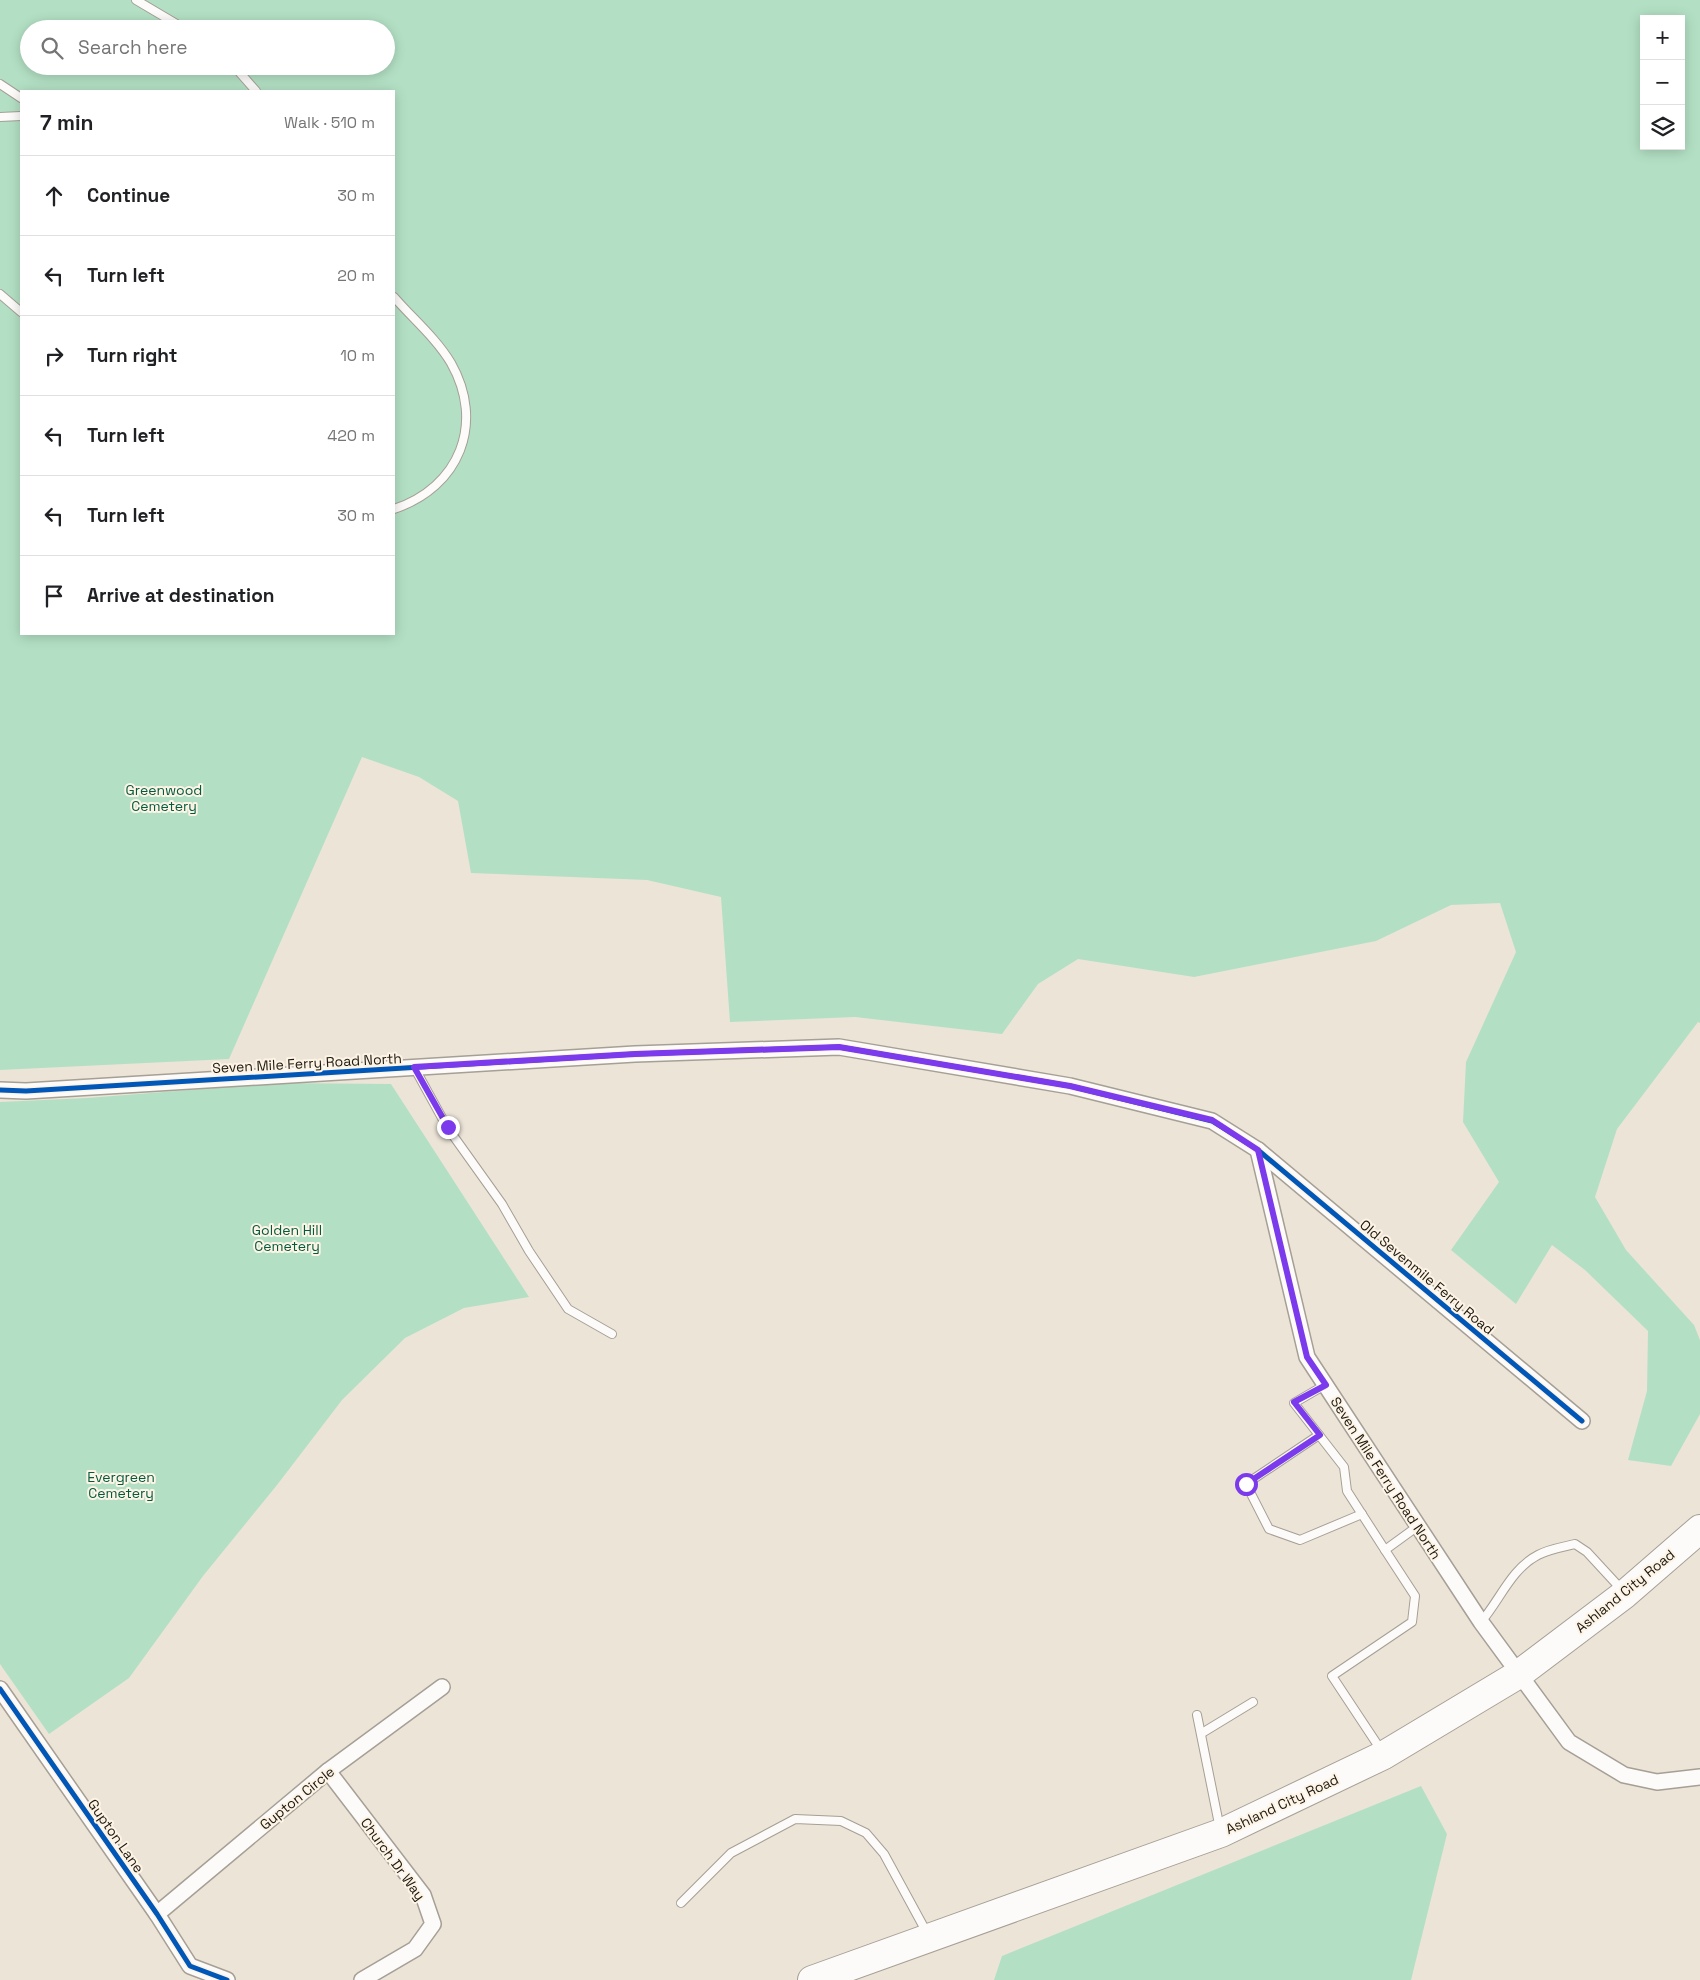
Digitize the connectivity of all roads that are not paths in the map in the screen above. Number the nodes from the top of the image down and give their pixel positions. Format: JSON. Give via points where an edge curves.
{"nodes":[{"id":1,"x":136,"y":0,"type":"edge"},
{"id":2,"x":170,"y":20,"type":"edge"},
{"id":3,"x":242,"y":75,"type":"edge"},
{"id":4,"x":0,"y":84,"type":"edge"},
{"id":5,"x":255,"y":90,"type":"edge"},
{"id":6,"x":20,"y":97,"type":"edge"},
{"id":7,"x":20,"y":116,"type":"edge"},
{"id":8,"x":0,"y":117,"type":"edge"},
{"id":9,"x":0,"y":294,"type":"edge"},
{"id":10,"x":395,"y":298,"type":"edge"},
{"id":11,"x":395,"y":307,"type":"edge"},
{"id":12,"x":405,"y":310,"type":"junction"},
{"id":13,"x":20,"y":311,"type":"edge"},
{"id":14,"x":395,"y":509,"type":"edge"},
{"id":15,"x":414,"y":1067,"type":"junction"},
{"id":16,"x":0,"y":1090,"type":"edge"},
{"id":17,"x":1258,"y":1150,"type":"junction"},
{"id":18,"x":612,"y":1334,"type":"dead end"},
{"id":19,"x":1326,"y":1385,"type":"junction"},
{"id":20,"x":1582,"y":1421,"type":"dead end"},
{"id":21,"x":1320,"y":1435,"type":"junction"},
{"id":22,"x":1362,"y":1514,"type":"junction"},
{"id":23,"x":1418,"y":1526,"type":"junction"},
{"id":24,"x":1700,"y":1529,"type":"edge"},
{"id":25,"x":1385,"y":1550,"type":"junction"},
{"id":26,"x":1625,"y":1594,"type":"junction"},
{"id":27,"x":1481,"y":1622,"type":"junction"},
{"id":28,"x":1519,"y":1674,"type":"junction"},
{"id":29,"x":442,"y":1687,"type":"dead end"},
{"id":30,"x":0,"y":1689,"type":"edge"},
{"id":31,"x":1253,"y":1702,"type":"dead end"},
{"id":32,"x":1197,"y":1716,"type":"dead end"},
{"id":33,"x":1202,"y":1733,"type":"junction"},
{"id":34,"x":1384,"y":1755,"type":"junction"},
{"id":35,"x":328,"y":1771,"type":"junction"},
{"id":36,"x":1700,"y":1777,"type":"edge"},
{"id":37,"x":1221,"y":1833,"type":"junction"},
{"id":38,"x":681,"y":1903,"type":"dead end"},
{"id":39,"x":157,"y":1914,"type":"junction"},
{"id":40,"x":930,"y":1939,"type":"junction"},
{"id":41,"x":829,"y":1977,"type":"edge"},
{"id":42,"x":227,"y":1980,"type":"edge"},
{"id":43,"x":362,"y":1980,"type":"edge"}],
"edges":[{"from":1,"to":2,"type":"lane"},
{"from":3,"to":5,"type":"lane"},
{"from":4,"to":6,"type":"lane"},
{"from":7,"to":8,"type":"lane"},
{"from":9,"to":13,"type":"lane"},
{"from":10,"to":12,"type":"lane"},
{"from":11,"to":12,"type":"lane"},
{"from":12,"to":14,"type":"lane","via":[[438,345],[460,381],[466,408],[466,436],[454,463],[442,478],[423,495]]},
{"from":15,"to":16,"type":"street","name":"Seven Mile Ferry Road North"},
{"from":15,"to":17,"type":"street","name":"Seven Mile Ferry Road North","via":[[635,1054],[839,1047],[1070,1086],[1212,1120]]},
{"from":15,"to":18,"type":"lane","via":[[448,1127],[502,1204],[568,1309]]},
{"from":17,"to":19,"type":"street","name":"Seven Mile Ferry Road North","via":[[1307,1357]]},
{"from":17,"to":20,"type":"street","name":"Old Sevenmile Ferry Road"},
{"from":19,"to":21,"type":"lane","via":[[1294,1402]]},
{"from":19,"to":23,"type":"street","name":"Seven Mile Ferry Road North"},
{"from":21,"to":22,"type":"lane","via":[[1344,1467],[1347,1491]]},
{"from":21,"to":22,"type":"lane","via":[[1246,1484],[1269,1529],[1300,1540]]},
{"from":22,"to":25,"type":"lane"},
{"from":23,"to":25,"type":"lane"},
{"from":23,"to":27,"type":"street","name":"Seven Mile Ferry Road North"},
{"from":24,"to":26,"type":"highway","name":"Ashland City Road"},
{"from":25,"to":34,"type":"lane","via":[[1415,1596],[1412,1622],[1332,1676]]},
{"from":26,"to":27,"type":"lane","via":[[1588,1552],[1575,1544],[1538,1554],[1508,1583]]},
{"from":26,"to":28,"type":"highway","name":"Ashland City Road"},
{"from":27,"to":28,"type":"street","name":"Seven Mile Ferry Road North"},
{"from":28,"to":34,"type":"highway","name":"Ashland City Road"},
{"from":28,"to":36,"type":"street","name":"Seven Mile Ferry Road North","via":[[1569,1742],[1624,1775],[1657,1782]]},
{"from":29,"to":35,"type":"street","name":"Gupton Circle"},
{"from":30,"to":39,"type":"street","name":"Gupton Lane"},
{"from":31,"to":33,"type":"lane"},
{"from":32,"to":33,"type":"lane"},
{"from":33,"to":37,"type":"lane"},
{"from":34,"to":37,"type":"highway","name":"Ashland City Road"},
{"from":35,"to":39,"type":"street","name":"Gupton Circle"},
{"from":35,"to":43,"type":"street","name":"Church Dr Way","via":[[423,1895],[433,1924],[415,1949]]},
{"from":37,"to":40,"type":"highway","name":"Ashland City Road"},
{"from":38,"to":40,"type":"lane","via":[[731,1854],[795,1819],[841,1821],[866,1833],[884,1854]]},
{"from":39,"to":42,"type":"street","name":"Gupton Lane","via":[[190,1966]]},
{"from":40,"to":41,"type":"highway","name":"Ashland City Road"}]}
